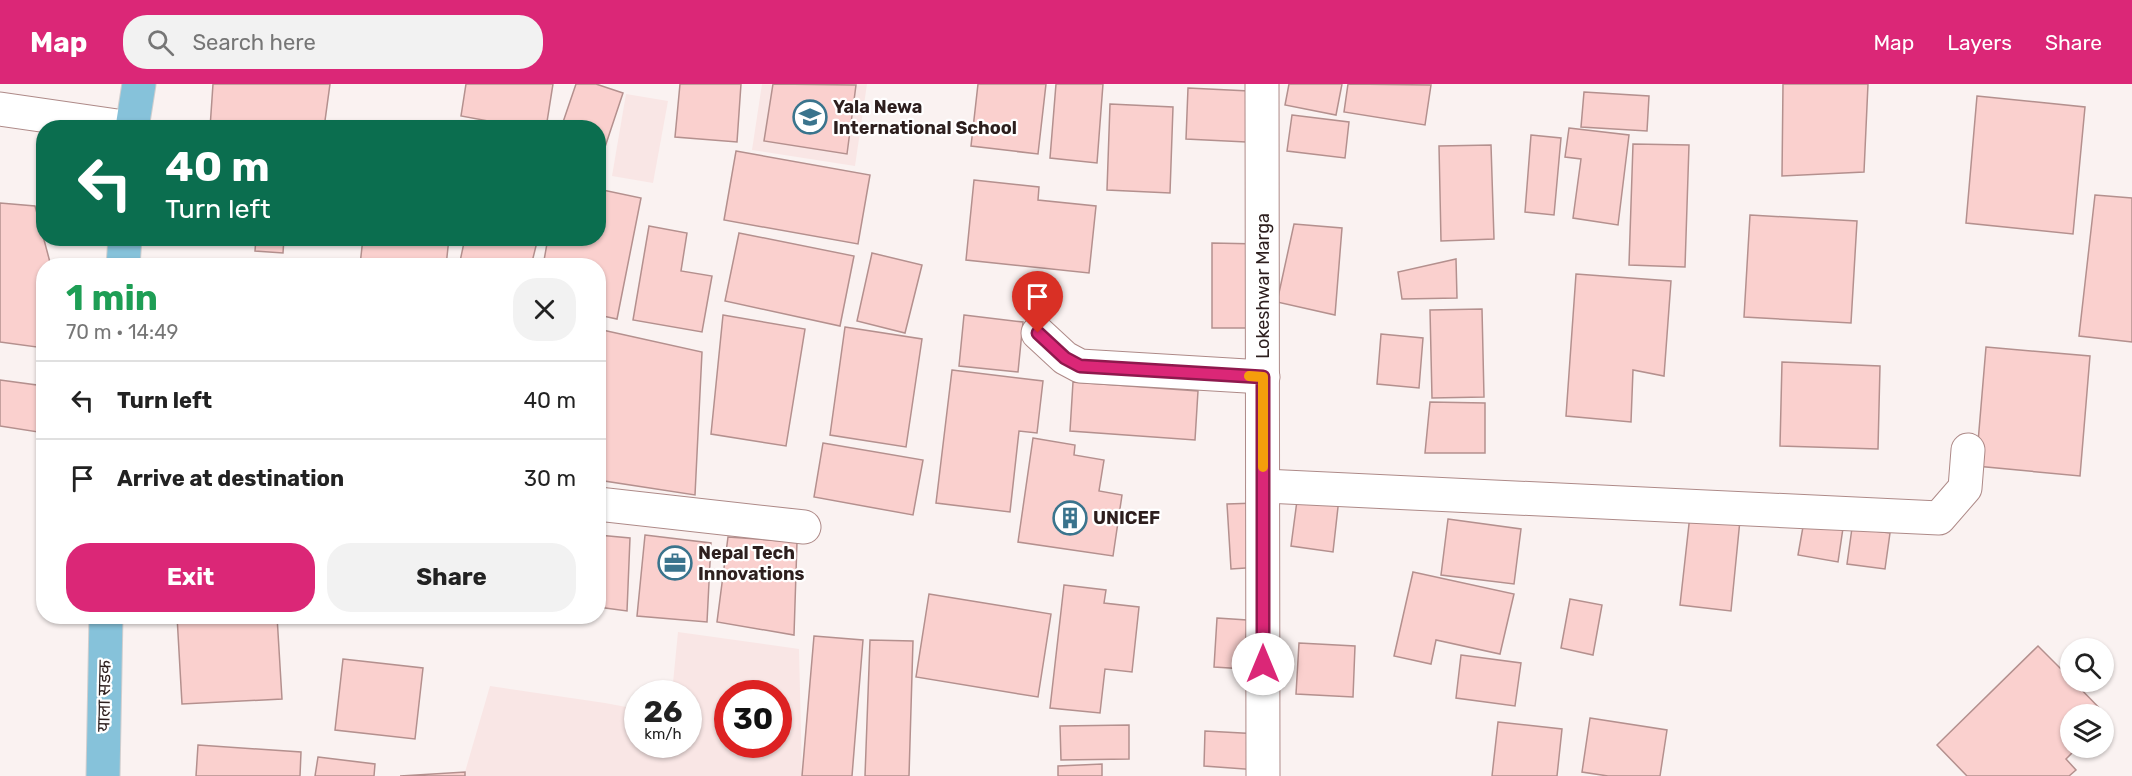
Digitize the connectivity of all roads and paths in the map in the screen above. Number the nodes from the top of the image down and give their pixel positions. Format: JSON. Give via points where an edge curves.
{"nodes":[{"id":1,"x":139,"y":84,"type":"edge"},
{"id":2,"x":1262,"y":84,"type":"edge"},
{"id":3,"x":0,"y":109,"type":"edge"},
{"id":4,"x":76,"y":120,"type":"edge"},
{"id":5,"x":132,"y":120,"type":"edge"},
{"id":6,"x":1038,"y":333,"type":"dead end"},
{"id":7,"x":1263,"y":377,"type":"junction"},
{"id":8,"x":1968,"y":450,"type":"dead end"},
{"id":9,"x":1263,"y":486,"type":"junction"},
{"id":10,"x":606,"y":505,"type":"edge"},
{"id":11,"x":804,"y":527,"type":"dead end"},
{"id":12,"x":106,"y":624,"type":"edge"},
{"id":13,"x":103,"y":776,"type":"edge"},
{"id":14,"x":1263,"y":776,"type":"edge"}],
"edges":[{"from":1,"to":5,"type":"main road"},
{"from":2,"to":7,"type":"street","name":"Lokeshwar Marga"},
{"from":3,"to":4,"type":"street"},
{"from":6,"to":7,"type":"street","via":[[1080,366]]},
{"from":7,"to":9,"type":"street","name":"Lokeshwar Marga"},
{"from":8,"to":9,"type":"street","via":[[1965,488],[1939,518]]},
{"from":9,"to":14,"type":"street","name":"Lokeshwar Marga"},
{"from":10,"to":11,"type":"street"},
{"from":12,"to":13,"type":"main road","name":"याला सडक"}]}
